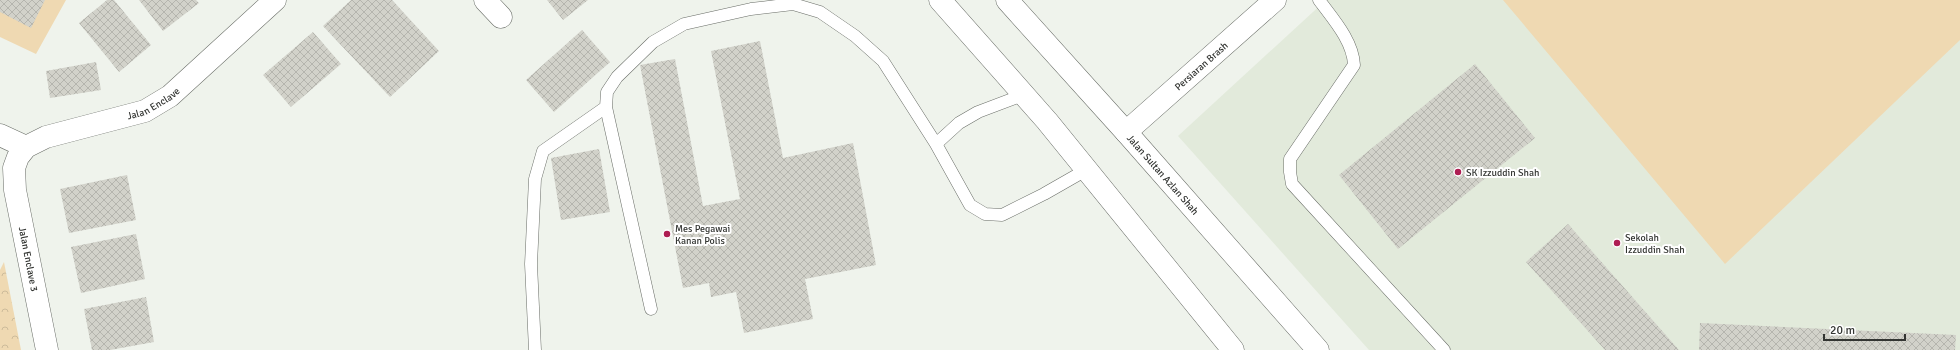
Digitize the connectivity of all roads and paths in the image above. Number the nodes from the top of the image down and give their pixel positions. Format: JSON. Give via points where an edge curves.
{"nodes":[{"id":1,"x":275,"y":0,"type":"edge"},
{"id":2,"x":486,"y":0,"type":"edge"},
{"id":3,"x":940,"y":0,"type":"edge"},
{"id":4,"x":1007,"y":0,"type":"edge"},
{"id":5,"x":1275,"y":0,"type":"edge"},
{"id":6,"x":1319,"y":0,"type":"edge"},
{"id":7,"x":501,"y":17,"type":"dead end"},
{"id":8,"x":1023,"y":94,"type":"junction"},
{"id":9,"x":606,"y":107,"type":"junction"},
{"id":10,"x":1126,"y":132,"type":"junction"},
{"id":11,"x":0,"y":135,"type":"edge"},
{"id":12,"x":936,"y":144,"type":"junction"},
{"id":13,"x":26,"y":147,"type":"junction"},
{"id":14,"x":7,"y":165,"type":"edge"},
{"id":15,"x":1086,"y":170,"type":"junction"},
{"id":16,"x":651,"y":309,"type":"dead end"},
{"id":17,"x":1304,"y":341,"type":"edge"},
{"id":18,"x":47,"y":350,"type":"edge"},
{"id":19,"x":535,"y":350,"type":"edge"},
{"id":20,"x":1233,"y":350,"type":"edge"},
{"id":21,"x":1318,"y":350,"type":"edge"},
{"id":22,"x":1444,"y":350,"type":"edge"}],
"edges":[{"from":1,"to":13,"type":"main road","name":"Jalan Enclave","via":[[170,96],[145,111],[46,137]]},
{"from":2,"to":7,"type":"main road"},
{"from":3,"to":8,"type":"main road"},
{"from":4,"to":10,"type":"main road","name":"Jalan Sultan Azlan Shah"},
{"from":5,"to":10,"type":"main road","name":"Persiaran Brash"},
{"from":6,"to":22,"type":"lane","via":[[1350,46],[1354,65],[1290,159],[1292,184]]},
{"from":8,"to":12,"type":"lane","via":[[978,112],[959,123]]},
{"from":8,"to":15,"type":"main road"},
{"from":9,"to":12,"type":"lane","via":[[607,92],[617,77],[653,42],[684,24],[751,9],[793,4],[820,12],[855,36],[883,61]]},
{"from":9,"to":16,"type":"lane"},
{"from":9,"to":19,"type":"lane","via":[[543,151],[535,179],[531,264]]},
{"from":10,"to":17,"type":"main road","name":"Jalan Sultan Azlan Shah"},
{"from":11,"to":13,"type":"main road"},
{"from":12,"to":15,"type":"lane","via":[[970,205],[985,214],[1002,215]]},
{"from":13,"to":14,"type":"main road"},
{"from":14,"to":18,"type":"main road","name":"Jalan Enclave 3","via":[[15,190]]},
{"from":15,"to":20,"type":"main road"},
{"from":17,"to":21,"type":"main road","name":"Jalan Sultan Azlan Shah"}]}
